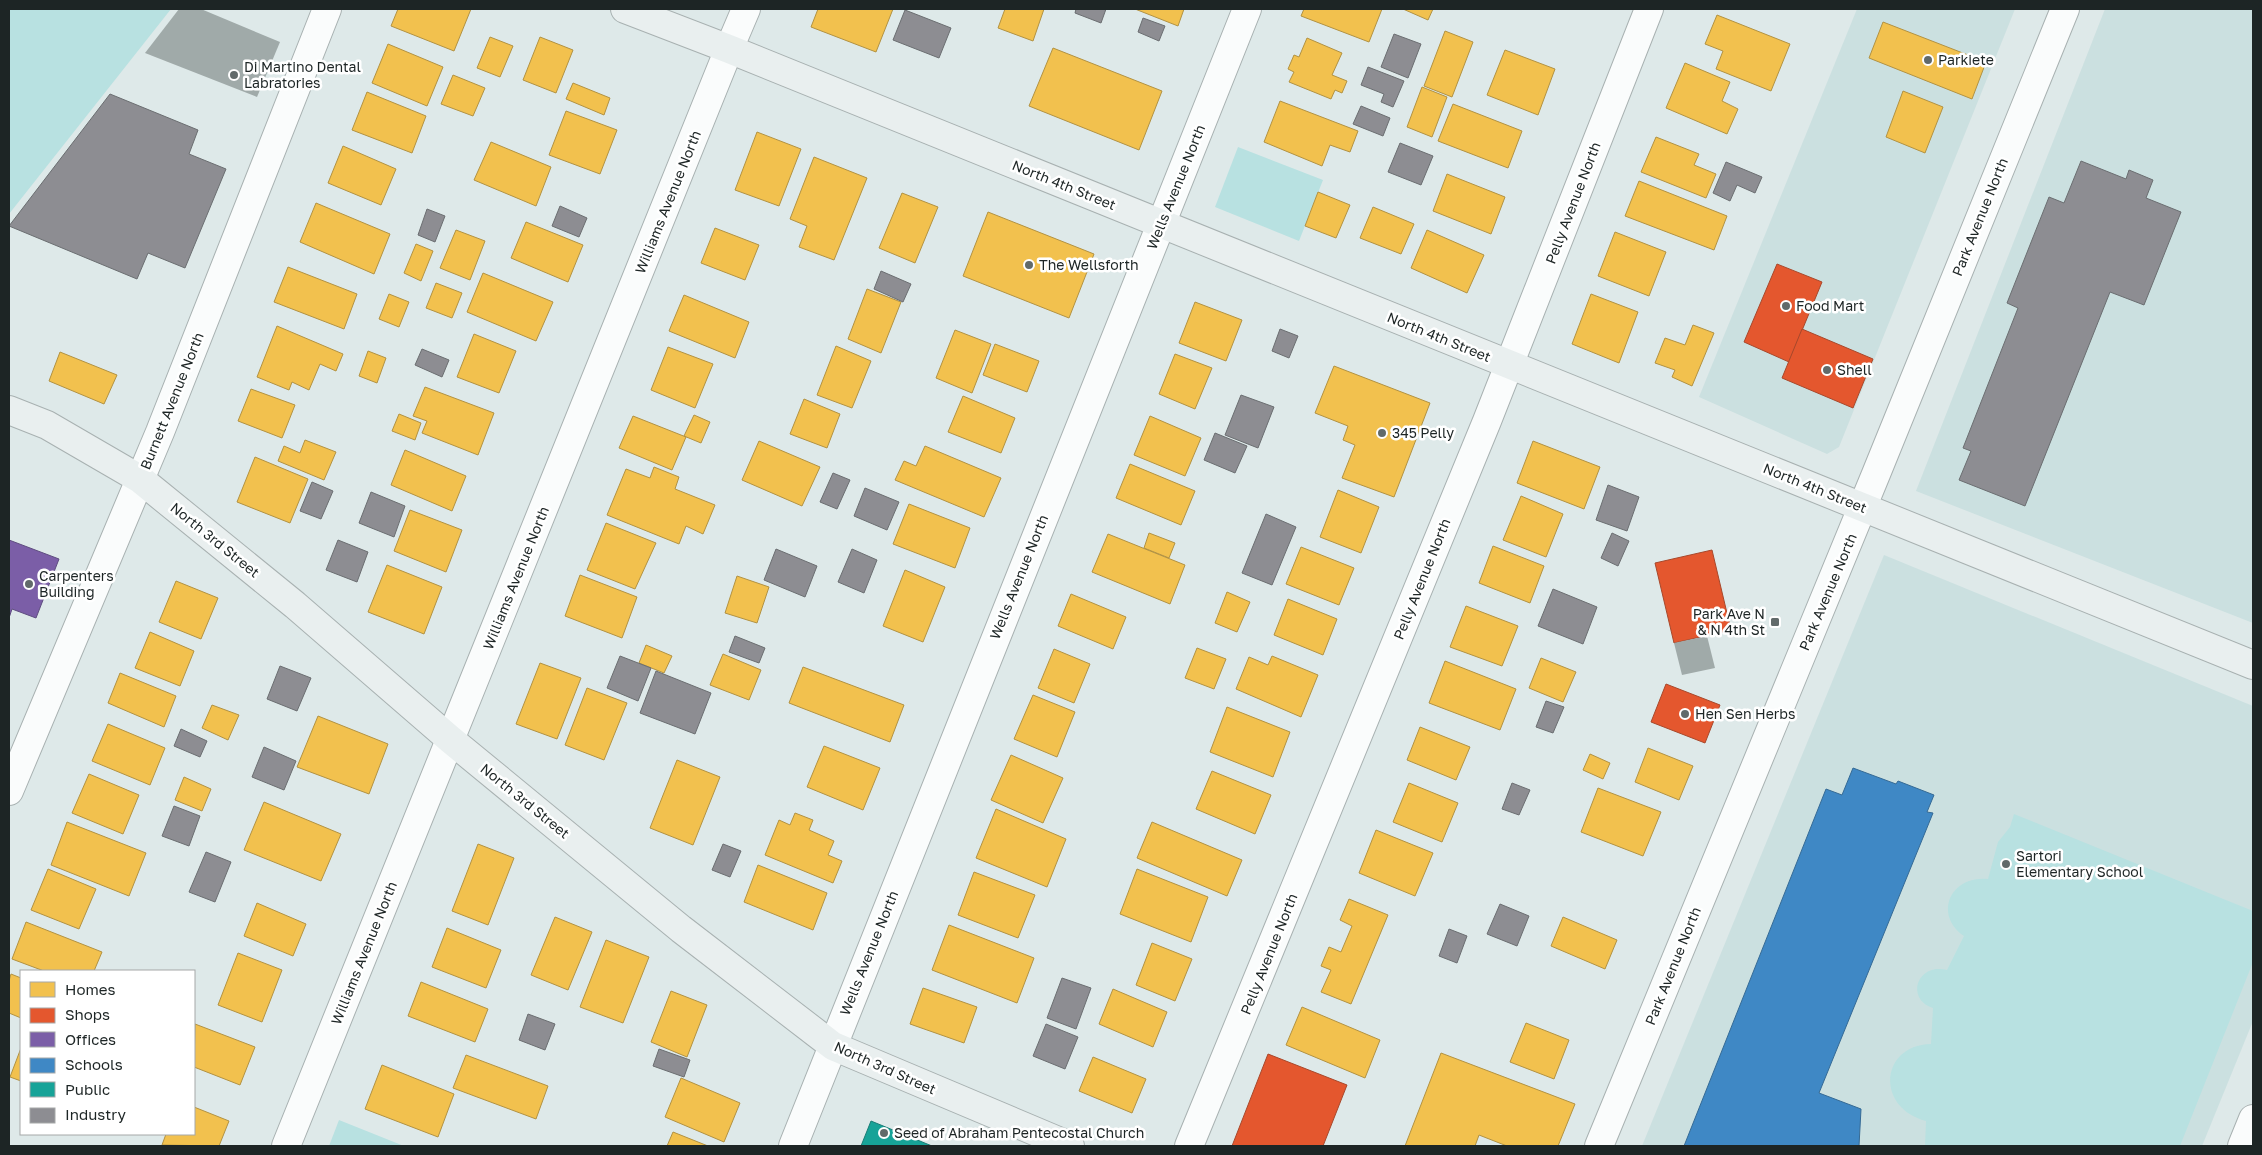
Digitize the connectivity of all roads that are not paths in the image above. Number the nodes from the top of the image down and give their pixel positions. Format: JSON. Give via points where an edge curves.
{"nodes":[{"id":1,"x":327,"y":9,"type":"edge"},
{"id":2,"x":624,"y":9,"type":"edge"},
{"id":3,"x":746,"y":9,"type":"edge"},
{"id":4,"x":1247,"y":9,"type":"edge"},
{"id":5,"x":1649,"y":9,"type":"edge"},
{"id":6,"x":2065,"y":9,"type":"edge"},
{"id":7,"x":729,"y":49,"type":"junction"},
{"id":8,"x":1161,"y":224,"type":"junction"},
{"id":9,"x":1510,"y":365,"type":"junction"},
{"id":10,"x":9,"y":410,"type":"edge"},
{"id":11,"x":140,"y":479,"type":"junction"},
{"id":12,"x":1862,"y":508,"type":"junction"},
{"id":13,"x":2253,"y":666,"type":"edge"},
{"id":14,"x":451,"y":740,"type":"junction"},
{"id":15,"x":9,"y":791,"type":"edge"},
{"id":16,"x":832,"y":1046,"type":"junction"},
{"id":17,"x":2253,"y":1119,"type":"edge"},
{"id":18,"x":286,"y":1146,"type":"edge"},
{"id":19,"x":793,"y":1146,"type":"edge"},
{"id":20,"x":1070,"y":1146,"type":"edge"},
{"id":21,"x":1189,"y":1146,"type":"edge"},
{"id":22,"x":1599,"y":1146,"type":"edge"},
{"id":23,"x":2242,"y":1146,"type":"edge"}],
"edges":[{"from":1,"to":11,"type":"street","name":"Burnett Avenue North"},
{"from":2,"to":7,"type":"main road","name":"North 4th Street"},
{"from":3,"to":7,"type":"street","name":"Williams Avenue North"},
{"from":4,"to":8,"type":"street","name":"Wells Avenue North"},
{"from":5,"to":9,"type":"street","name":"Pelly Avenue North"},
{"from":6,"to":12,"type":"street","name":"Park Avenue North"},
{"from":7,"to":8,"type":"main road","name":"North 4th Street"},
{"from":7,"to":14,"type":"street","name":"Williams Avenue North"},
{"from":8,"to":9,"type":"main road","name":"North 4th Street"},
{"from":8,"to":16,"type":"street","name":"Wells Avenue North"},
{"from":9,"to":12,"type":"main road","name":"North 4th Street"},
{"from":9,"to":21,"type":"street","name":"Pelly Avenue North"},
{"from":10,"to":11,"type":"main road","name":"North 3rd Street","via":[[46,424]]},
{"from":11,"to":14,"type":"main road","name":"North 3rd Street","via":[[295,605]]},
{"from":11,"to":15,"type":"street","name":"Burnett Avenue North"},
{"from":12,"to":13,"type":"main road","name":"North 4th Street"},
{"from":12,"to":22,"type":"street","name":"Park Avenue North"},
{"from":14,"to":16,"type":"main road","name":"North 3rd Street","via":[[681,929]]},
{"from":14,"to":18,"type":"street","name":"Williams Avenue North"},
{"from":16,"to":19,"type":"street","name":"Wells Avenue North"},
{"from":16,"to":20,"type":"main road","name":"North 3rd Street"},
{"from":17,"to":23,"type":"street"}]}
